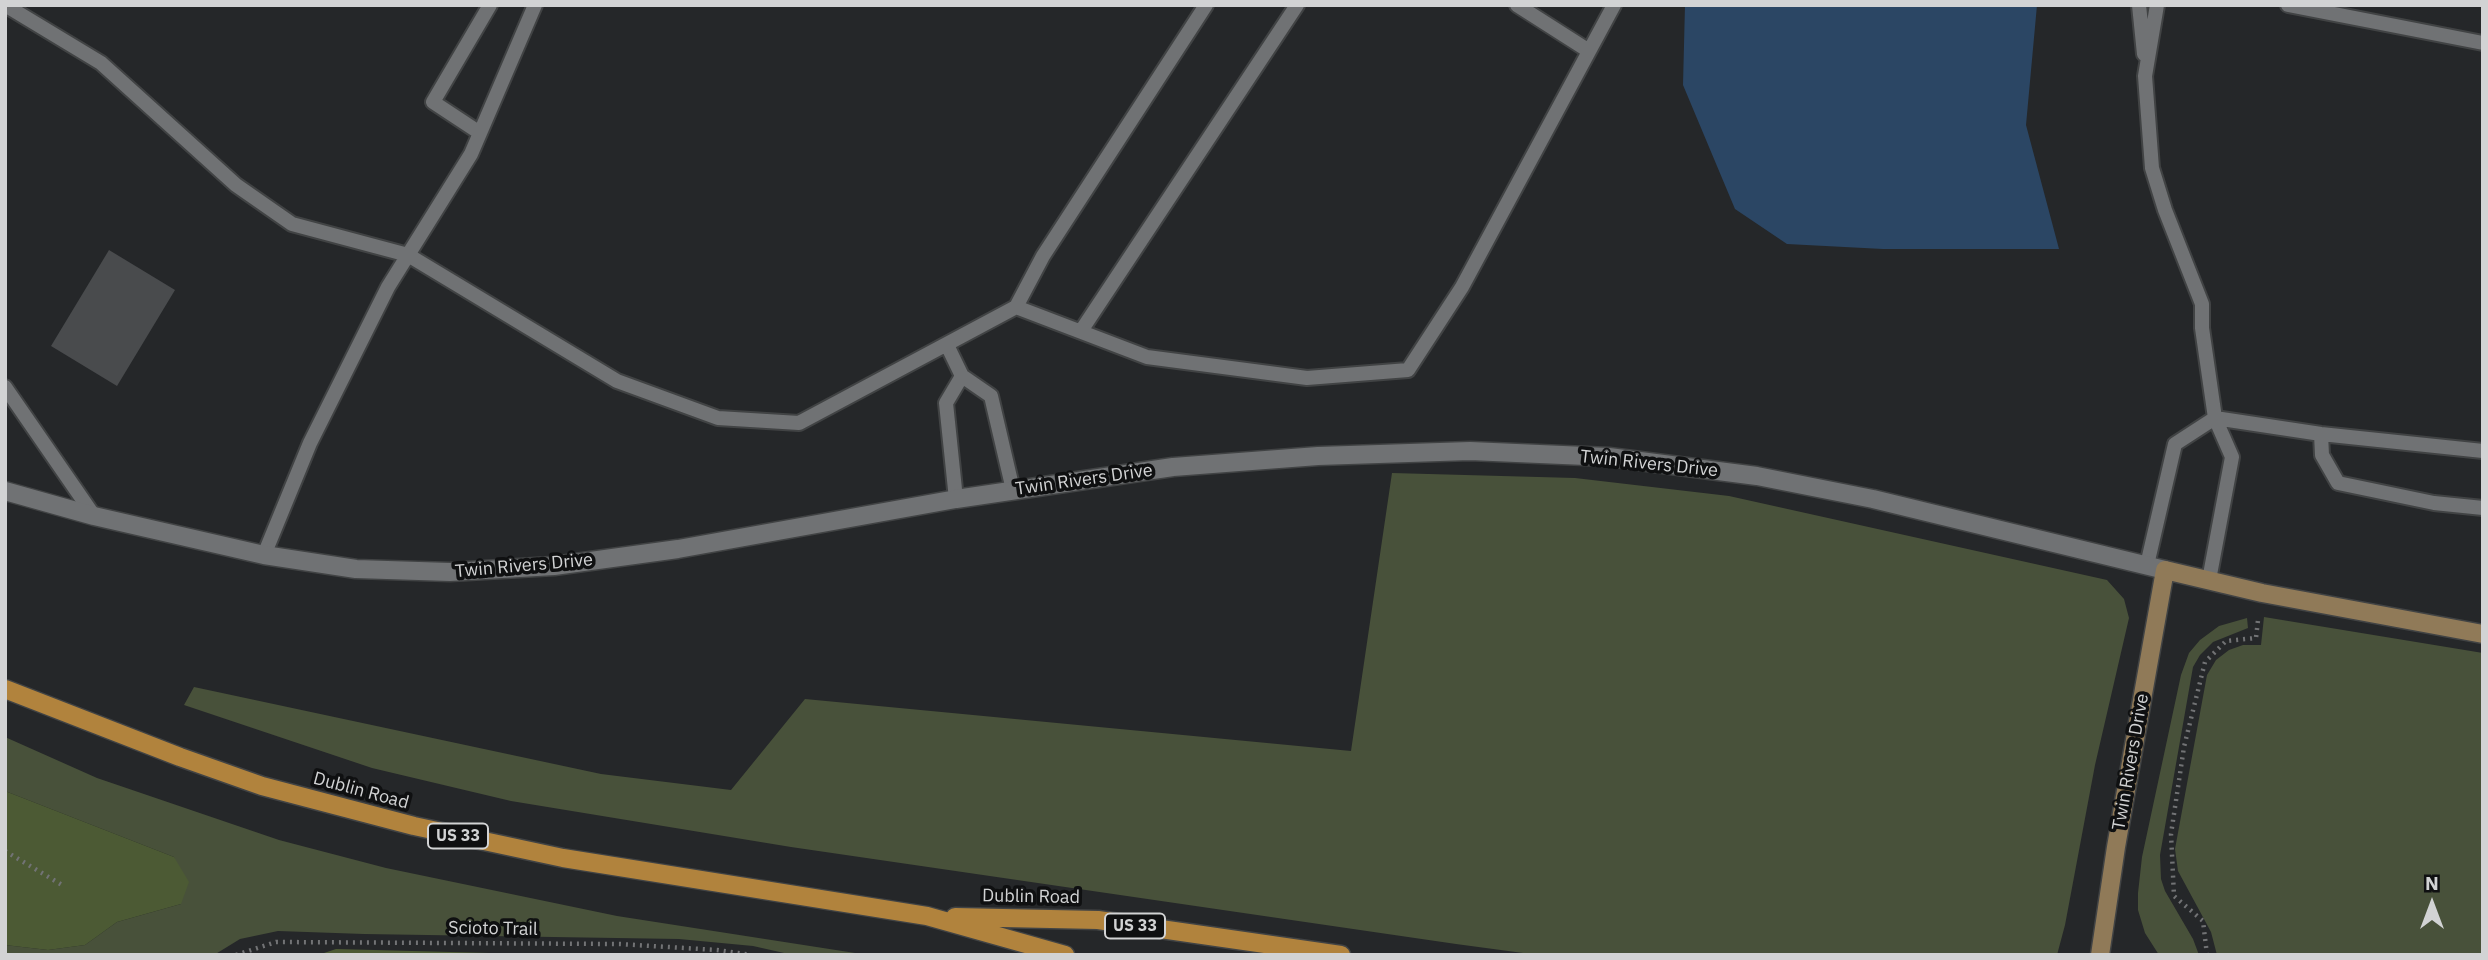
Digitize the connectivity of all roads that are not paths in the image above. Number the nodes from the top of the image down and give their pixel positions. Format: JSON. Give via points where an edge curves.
{"nodes":[{"id":1,"x":5,"y":5,"type":"edge"},
{"id":2,"x":490,"y":5,"type":"edge"},
{"id":3,"x":535,"y":5,"type":"edge"},
{"id":4,"x":1206,"y":5,"type":"edge"},
{"id":5,"x":1297,"y":5,"type":"edge"},
{"id":6,"x":1517,"y":5,"type":"edge"},
{"id":7,"x":1614,"y":5,"type":"edge"},
{"id":8,"x":2140,"y":5,"type":"edge"},
{"id":9,"x":2157,"y":5,"type":"edge"},
{"id":10,"x":2288,"y":5,"type":"edge"},
{"id":11,"x":2483,"y":43,"type":"edge"},
{"id":12,"x":1589,"y":51,"type":"junction"},
{"id":13,"x":2146,"y":76,"type":"junction"},
{"id":14,"x":480,"y":133,"type":"junction"},
{"id":15,"x":408,"y":255,"type":"junction"},
{"id":16,"x":1016,"y":307,"type":"junction"},
{"id":17,"x":1081,"y":331,"type":"junction"},
{"id":18,"x":947,"y":345,"type":"junction"},
{"id":19,"x":962,"y":376,"type":"junction"},
{"id":20,"x":5,"y":387,"type":"edge"},
{"id":21,"x":2215,"y":418,"type":"junction"},
{"id":22,"x":2321,"y":434,"type":"junction"},
{"id":23,"x":2482,"y":448,"type":"edge"},
{"id":24,"x":1013,"y":490,"type":"junction"},
{"id":25,"x":5,"y":491,"type":"edge"},
{"id":26,"x":956,"y":499,"type":"junction"},
{"id":27,"x":2483,"y":508,"type":"edge"},
{"id":28,"x":94,"y":516,"type":"junction"},
{"id":29,"x":264,"y":555,"type":"junction"},
{"id":30,"x":2147,"y":565,"type":"junction"},
{"id":31,"x":2165,"y":570,"type":"junction"},
{"id":32,"x":2209,"y":580,"type":"junction"},
{"id":33,"x":2483,"y":634,"type":"edge"},
{"id":34,"x":5,"y":690,"type":"edge"},
{"id":35,"x":927,"y":916,"type":"junction"},
{"id":36,"x":1065,"y":955,"type":"edge"},
{"id":37,"x":1341,"y":955,"type":"edge"},
{"id":38,"x":2100,"y":955,"type":"edge"}],
"edges":[{"from":1,"to":15,"type":"lane","via":[[100,63],[236,185],[292,224]]},
{"from":2,"to":14,"type":"lane","via":[[433,102]]},
{"from":3,"to":14,"type":"lane"},
{"from":4,"to":16,"type":"lane"},
{"from":5,"to":17,"type":"lane"},
{"from":6,"to":12,"type":"lane"},
{"from":7,"to":12,"type":"lane"},
{"from":8,"to":13,"type":"lane"},
{"from":9,"to":13,"type":"lane"},
{"from":10,"to":11,"type":"lane"},
{"from":12,"to":17,"type":"lane","via":[[1462,287],[1408,370],[1307,379],[1147,357]]},
{"from":13,"to":21,"type":"lane","via":[[2152,167],[2202,304]]},
{"from":14,"to":15,"type":"lane"},
{"from":15,"to":18,"type":"lane","via":[[617,381],[718,418],[799,423]]},
{"from":15,"to":29,"type":"lane","via":[[310,443]]},
{"from":16,"to":17,"type":"lane"},
{"from":16,"to":18,"type":"lane"},
{"from":18,"to":19,"type":"lane"},
{"from":19,"to":24,"type":"lane","via":[[991,396]]},
{"from":19,"to":26,"type":"lane","via":[[946,403]]},
{"from":20,"to":28,"type":"lane"},
{"from":21,"to":22,"type":"lane"},
{"from":21,"to":30,"type":"lane","via":[[2175,444]]},
{"from":21,"to":32,"type":"lane","via":[[2232,457]]},
{"from":22,"to":23,"type":"lane"},
{"from":22,"to":27,"type":"lane","via":[[2322,455],[2338,483]]},
{"from":24,"to":26,"type":"street","name":"Twin Rivers Drive"},
{"from":24,"to":30,"type":"street","name":"Twin Rivers Drive","via":[[1173,467],[1318,456],[1470,451],[1609,457],[1757,476],[1873,499]]},
{"from":25,"to":28,"type":"street","name":"Twin Rivers Drive"},
{"from":26,"to":29,"type":"street","name":"Twin Rivers Drive","via":[[678,550],[554,566],[450,572],[370,569]]},
{"from":28,"to":29,"type":"street","name":"Twin Rivers Drive"},
{"from":30,"to":31,"type":"street","name":"Twin Rivers Drive"},
{"from":31,"to":32,"type":"main road","name":"Twin Rivers Drive"},
{"from":31,"to":38,"type":"main road","name":"Twin Rivers Drive"},
{"from":32,"to":33,"type":"main road","name":"Twin Rivers Drive"},
{"from":34,"to":35,"type":"main road","name":"Dublin Road","number":"US 33","via":[[262,786],[414,826],[563,858]]},
{"from":35,"to":36,"type":"main road","name":"Dublin Road","number":"US 33"},
{"from":35,"to":37,"type":"main road","name":"Dublin Road","number":"US 33","via":[[1098,920]]}]}
